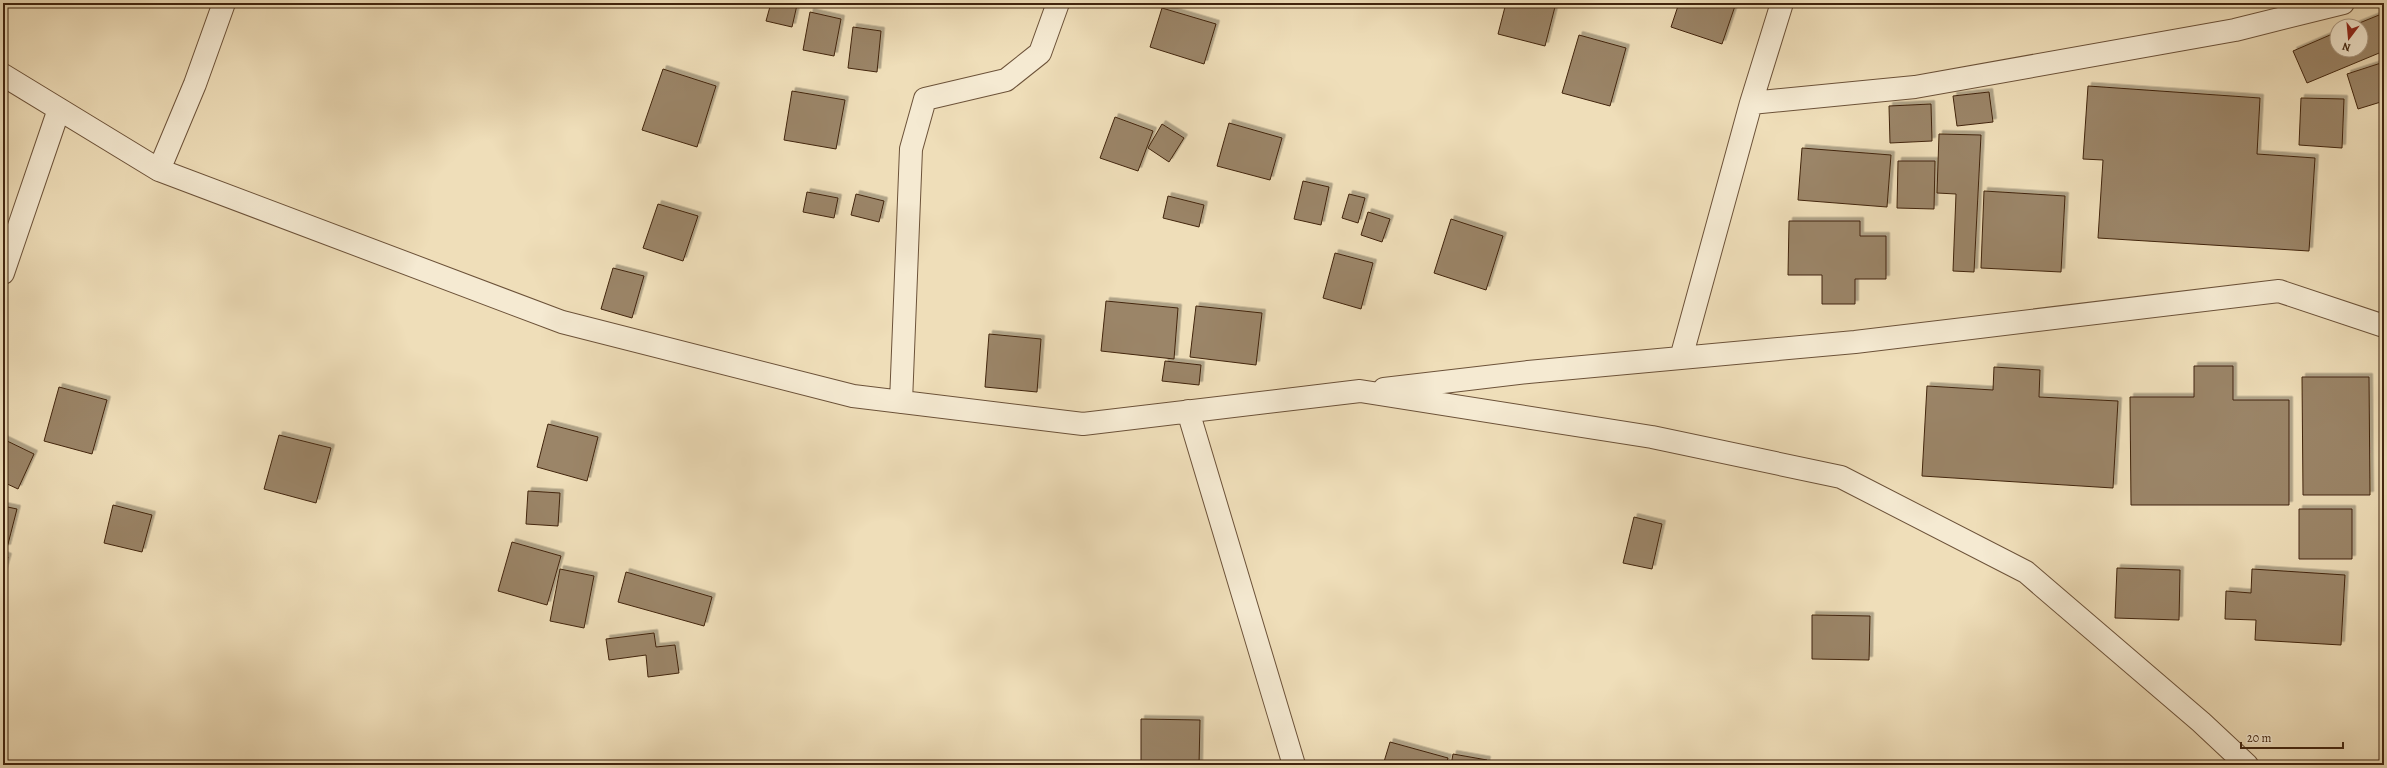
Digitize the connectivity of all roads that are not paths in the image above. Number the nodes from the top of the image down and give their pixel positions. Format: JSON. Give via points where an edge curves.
{"nodes":[{"id":1,"x":224,"y":3,"type":"edge"},
{"id":2,"x":1058,"y":3,"type":"edge"},
{"id":3,"x":1782,"y":3,"type":"edge"},
{"id":4,"x":2343,"y":3,"type":"edge"},
{"id":5,"x":3,"y":75,"type":"edge"},
{"id":6,"x":1751,"y":103,"type":"junction"},
{"id":7,"x":59,"y":109,"type":"junction"},
{"id":8,"x":159,"y":170,"type":"junction"},
{"id":9,"x":3,"y":273,"type":"edge"},
{"id":10,"x":2384,"y":326,"type":"edge"},
{"id":11,"x":1681,"y":358,"type":"junction"},
{"id":12,"x":1360,"y":392,"type":"junction"},
{"id":13,"x":901,"y":402,"type":"junction"},
{"id":14,"x":1188,"y":412,"type":"junction"},
{"id":15,"x":1294,"y":765,"type":"edge"},
{"id":16,"x":2247,"y":765,"type":"edge"}],
"edges":[{"from":1,"to":8,"type":"street","via":[[196,84]]},
{"from":2,"to":13,"type":"street","via":[[1040,53],[1006,80],[926,99],[911,149]]},
{"from":3,"to":6,"type":"street"},
{"from":4,"to":6,"type":"street","via":[[2235,30],[1915,87]]},
{"from":5,"to":7,"type":"street"},
{"from":6,"to":11,"type":"street"},
{"from":7,"to":8,"type":"street"},
{"from":7,"to":9,"type":"street"},
{"from":8,"to":13,"type":"street","via":[[562,322],[853,396]]},
{"from":10,"to":11,"type":"street","via":[[2279,291],[1855,342]]},
{"from":11,"to":12,"type":"street","via":[[1528,372]]},
{"from":12,"to":14,"type":"street"},
{"from":12,"to":16,"type":"street","via":[[1652,437],[1841,477],[2026,572],[2201,722]]},
{"from":13,"to":14,"type":"street","via":[[1083,424]]},
{"from":14,"to":15,"type":"street"}]}
